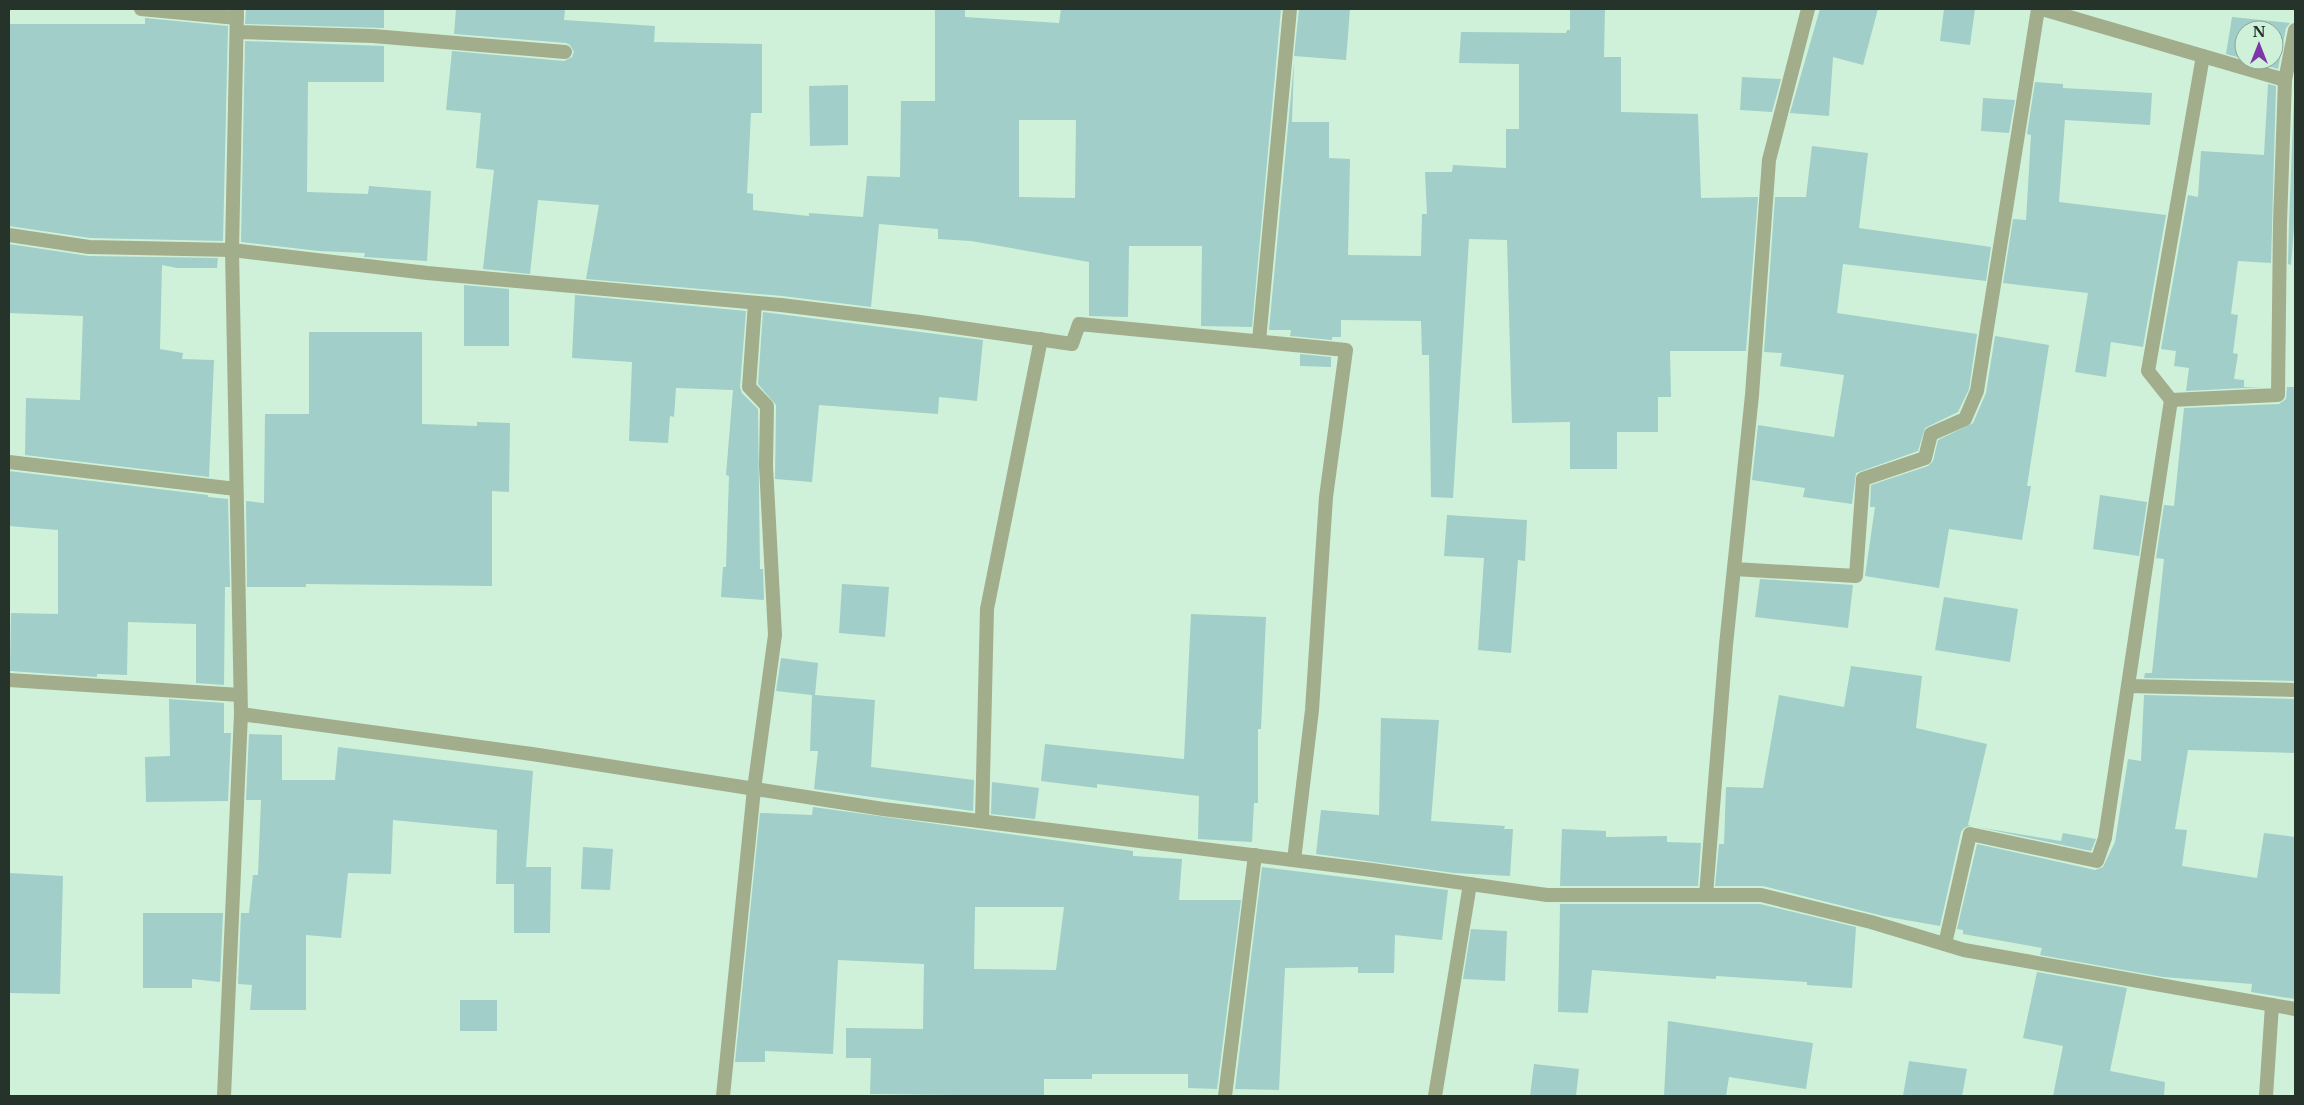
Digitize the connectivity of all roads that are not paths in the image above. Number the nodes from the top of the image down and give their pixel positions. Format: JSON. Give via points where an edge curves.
{"nodes":[{"id":1,"x":141,"y":9,"type":"edge"},
{"id":2,"x":1290,"y":9,"type":"edge"},
{"id":3,"x":1808,"y":9,"type":"edge"},
{"id":4,"x":2040,"y":9,"type":"edge"},
{"id":5,"x":237,"y":20,"type":"edge"},
{"id":6,"x":2295,"y":30,"type":"edge"},
{"id":7,"x":565,"y":52,"type":"dead end"},
{"id":8,"x":2202,"y":56,"type":"junction"},
{"id":9,"x":2284,"y":80,"type":"junction"},
{"id":10,"x":9,"y":235,"type":"edge"},
{"id":11,"x":232,"y":250,"type":"junction"},
{"id":12,"x":756,"y":303,"type":"junction"},
{"id":13,"x":1040,"y":339,"type":"junction"},
{"id":14,"x":1259,"y":341,"type":"junction"},
{"id":15,"x":2171,"y":400,"type":"junction"},
{"id":16,"x":9,"y":462,"type":"edge"},
{"id":17,"x":236,"y":489,"type":"junction"},
{"id":18,"x":1734,"y":569,"type":"junction"},
{"id":19,"x":9,"y":680,"type":"edge"},
{"id":20,"x":2128,"y":686,"type":"junction"},
{"id":21,"x":2295,"y":690,"type":"edge"},
{"id":22,"x":240,"y":695,"type":"junction"},
{"id":23,"x":240,"y":714,"type":"junction"},
{"id":24,"x":754,"y":789,"type":"junction"},
{"id":25,"x":982,"y":821,"type":"junction"},
{"id":26,"x":1255,"y":855,"type":"junction"},
{"id":27,"x":1294,"y":860,"type":"junction"},
{"id":28,"x":1470,"y":884,"type":"junction"},
{"id":29,"x":1706,"y":895,"type":"junction"},
{"id":30,"x":1945,"y":944,"type":"junction"},
{"id":31,"x":2272,"y":1005,"type":"junction"},
{"id":32,"x":2295,"y":1009,"type":"edge"},
{"id":33,"x":224,"y":1096,"type":"edge"},
{"id":34,"x":722,"y":1096,"type":"edge"},
{"id":35,"x":1225,"y":1096,"type":"edge"},
{"id":36,"x":1435,"y":1096,"type":"edge"},
{"id":37,"x":2266,"y":1096,"type":"edge"}],
"edges":[{"from":1,"to":5,"type":"street"},
{"from":2,"to":14,"type":"street"},
{"from":3,"to":18,"type":"street","via":[[1768,160],[1752,395]]},
{"from":4,"to":8,"type":"street"},
{"from":4,"to":18,"type":"street","via":[[1977,391],[1966,419],[1931,434],[1925,458],[1863,479],[1856,576]]},
{"from":5,"to":7,"type":"street","via":[[373,36]]},
{"from":5,"to":11,"type":"street"},
{"from":6,"to":9,"type":"street"},
{"from":8,"to":9,"type":"street"},
{"from":8,"to":15,"type":"street","via":[[2148,371]]},
{"from":9,"to":15,"type":"street","via":[[2278,395]]},
{"from":10,"to":11,"type":"street","via":[[89,247]]},
{"from":11,"to":12,"type":"street","via":[[437,274]]},
{"from":11,"to":17,"type":"street"},
{"from":12,"to":13,"type":"street"},
{"from":12,"to":24,"type":"street","via":[[749,387],[767,406],[766,466],[775,635]]},
{"from":13,"to":14,"type":"street","via":[[1072,344],[1079,324]]},
{"from":13,"to":25,"type":"street","via":[[987,609]]},
{"from":14,"to":27,"type":"street","via":[[1346,350],[1326,497],[1312,710]]},
{"from":15,"to":20,"type":"street"},
{"from":16,"to":17,"type":"street"},
{"from":17,"to":22,"type":"street"},
{"from":18,"to":29,"type":"street"},
{"from":19,"to":22,"type":"street"},
{"from":20,"to":21,"type":"street"},
{"from":20,"to":30,"type":"street","via":[[2105,838],[2097,861],[1970,834]]},
{"from":22,"to":23,"type":"street"},
{"from":23,"to":24,"type":"street","via":[[532,754]]},
{"from":23,"to":33,"type":"street"},
{"from":24,"to":25,"type":"street"},
{"from":24,"to":34,"type":"street"},
{"from":25,"to":26,"type":"street"},
{"from":26,"to":27,"type":"street"},
{"from":26,"to":35,"type":"street"},
{"from":27,"to":28,"type":"street"},
{"from":28,"to":29,"type":"street","via":[[1547,895]]},
{"from":28,"to":36,"type":"street"},
{"from":29,"to":30,"type":"street","via":[[1761,895]]},
{"from":30,"to":31,"type":"street"},
{"from":31,"to":32,"type":"street"},
{"from":31,"to":37,"type":"street"}]}
